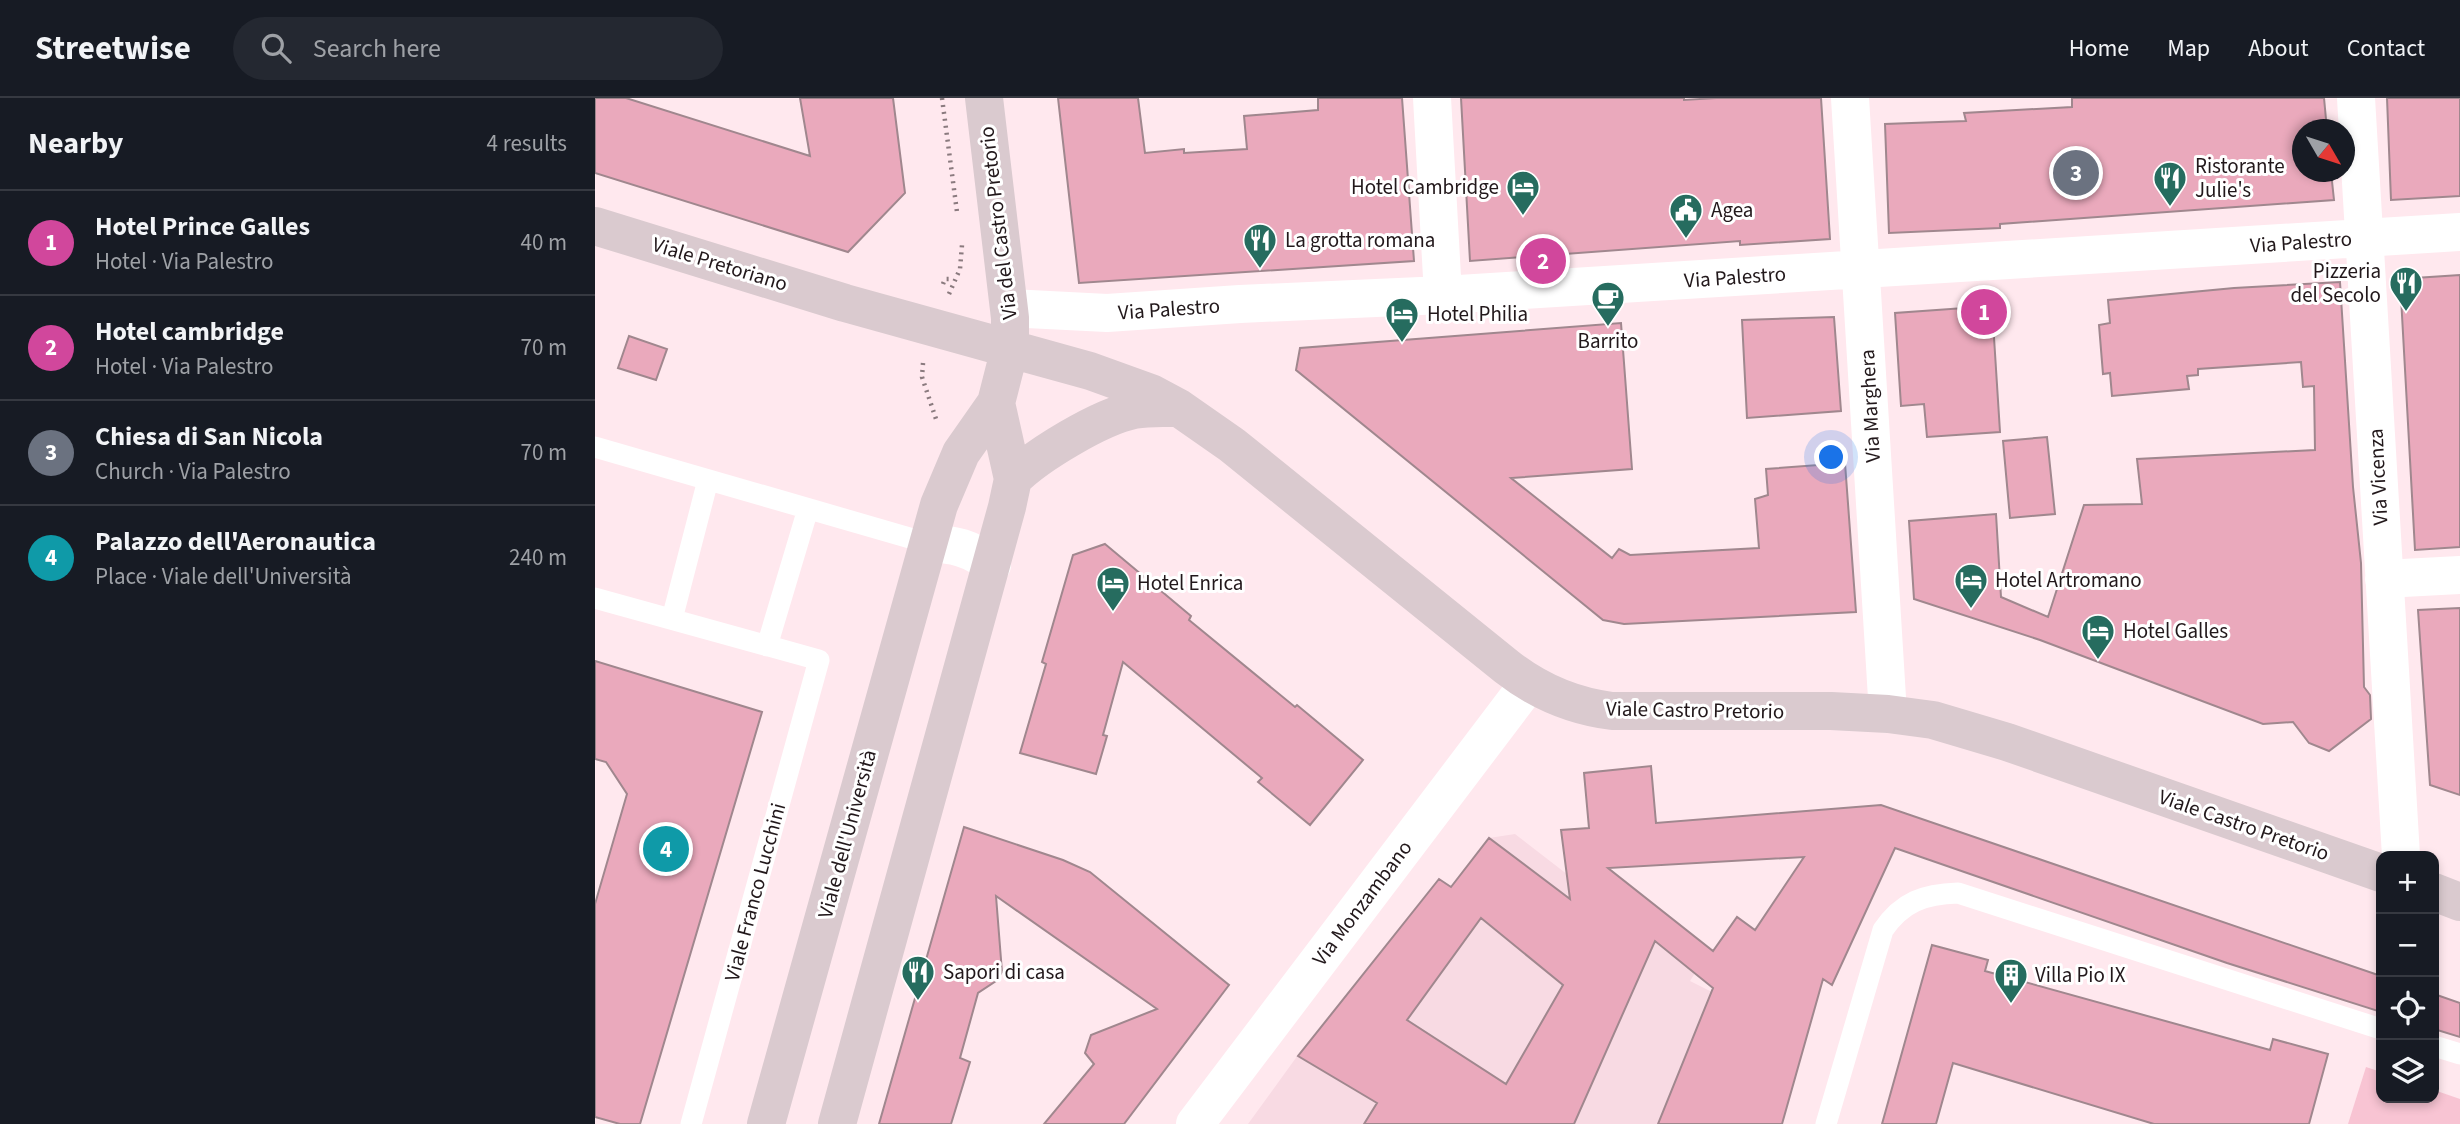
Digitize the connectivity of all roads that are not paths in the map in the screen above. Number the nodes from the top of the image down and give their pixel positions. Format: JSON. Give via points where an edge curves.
{"nodes":[{"id":1,"x":984,"y":98,"type":"edge"},
{"id":2,"x":1431,"y":98,"type":"edge"},
{"id":3,"x":1850,"y":98,"type":"edge"},
{"id":4,"x":2356,"y":98,"type":"edge"},
{"id":5,"x":595,"y":226,"type":"edge"},
{"id":6,"x":2460,"y":232,"type":"edge"},
{"id":7,"x":2364,"y":238,"type":"junction"},
{"id":8,"x":1861,"y":269,"type":"junction"},
{"id":9,"x":1443,"y":295,"type":"junction"},
{"id":10,"x":1009,"y":308,"type":"junction"},
{"id":11,"x":934,"y":328,"type":"joint"},
{"id":12,"x":1010,"y":348,"type":"junction"},
{"id":13,"x":996,"y":403,"type":"junction"},
{"id":14,"x":1179,"y":408,"type":"junction"},
{"id":15,"x":595,"y":447,"type":"edge"},
{"id":16,"x":708,"y":480,"type":"junction"},
{"id":17,"x":1013,"y":480,"type":"junction"},
{"id":18,"x":808,"y":509,"type":"junction"},
{"id":19,"x":927,"y":543,"type":"junction"},
{"id":20,"x":992,"y":565,"type":"junction"},
{"id":21,"x":2460,"y":575,"type":"edge"},
{"id":22,"x":2383,"y":579,"type":"junction"},
{"id":23,"x":595,"y":598,"type":"edge"},
{"id":24,"x":672,"y":619,"type":"junction"},
{"id":25,"x":767,"y":646,"type":"junction"},
{"id":26,"x":1529,"y":683,"type":"junction"},
{"id":27,"x":1888,"y":714,"type":"junction"},
{"id":28,"x":2401,"y":851,"type":"edge"},
{"id":29,"x":2376,"y":871,"type":"edge"},
{"id":30,"x":2439,"y":894,"type":"edge"},
{"id":31,"x":2460,"y":902,"type":"edge"},
{"id":32,"x":2376,"y":1027,"type":"edge"},
{"id":33,"x":2439,"y":1048,"type":"edge"},
{"id":34,"x":2460,"y":1054,"type":"edge"},
{"id":35,"x":691,"y":1124,"type":"edge"},
{"id":36,"x":766,"y":1124,"type":"edge"},
{"id":37,"x":837,"y":1124,"type":"edge"},
{"id":38,"x":1195,"y":1124,"type":"edge"},
{"id":39,"x":1826,"y":1124,"type":"edge"}],
"edges":[{"from":1,"to":10,"type":"street","name":"Via del Castro Pretorio"},
{"from":2,"to":9,"type":"street"},
{"from":3,"to":8,"type":"street","name":"Via Marghera"},
{"from":4,"to":7,"type":"street","name":"Via Vicenza"},
{"from":5,"to":11,"type":"street","name":"Viale Pretoriano"},
{"from":6,"to":7,"type":"street","name":"Via Palestro"},
{"from":7,"to":8,"type":"street","name":"Via Palestro"},
{"from":7,"to":22,"type":"street","name":"Via Vicenza"},
{"from":8,"to":9,"type":"street","name":"Via Palestro"},
{"from":8,"to":27,"type":"street","name":"Via Marghera"},
{"from":9,"to":10,"type":"street","name":"Via Palestro","via":[[1107,313]]},
{"from":10,"to":12,"type":"street","name":"Via del Castro Pretorio"},
{"from":11,"to":12,"type":"street","name":"Viale Castro Pretorio"},
{"from":12,"to":13,"type":"street","name":"Viale dell'Università"},
{"from":12,"to":14,"type":"street","name":"Viale Castro Pretorio","via":[[1128,384]]},
{"from":13,"to":17,"type":"street","name":"Viale dell'Università"},
{"from":13,"to":19,"type":"street","name":"Viale dell'Università","via":[[955,466]]},
{"from":14,"to":17,"type":"street","via":[[1119,415],[1043,454]]},
{"from":14,"to":26,"type":"street","name":"Viale Castro Pretorio","via":[[1231,444]]},
{"from":15,"to":16,"type":"lane"},
{"from":16,"to":18,"type":"lane"},
{"from":16,"to":24,"type":"lane"},
{"from":17,"to":20,"type":"street","name":"Viale dell'Università"},
{"from":18,"to":19,"type":"lane"},
{"from":18,"to":25,"type":"lane"},
{"from":19,"to":20,"type":"street","via":[[962,547]]},
{"from":19,"to":36,"type":"street","name":"Viale dell'Università"},
{"from":20,"to":37,"type":"street","name":"Viale dell'Università"},
{"from":21,"to":22,"type":"street"},
{"from":22,"to":28,"type":"street","name":"Via Vicenza"},
{"from":23,"to":24,"type":"lane"},
{"from":24,"to":25,"type":"lane"},
{"from":25,"to":35,"type":"lane","name":"Viale Franco Lucchini","via":[[819,660]]},
{"from":26,"to":27,"type":"street","name":"Viale Castro Pretorio","via":[[1584,707],[1612,711]]},
{"from":26,"to":38,"type":"street","name":"Via Monzambano"},
{"from":27,"to":29,"type":"street","name":"Viale Castro Pretorio","via":[[1933,720],[1990,736]]},
{"from":30,"to":31,"type":"street"},
{"from":32,"to":39,"type":"lane","via":[[1958,893],[1941,893],[1907,905],[1883,930]]},
{"from":33,"to":34,"type":"lane"}]}
